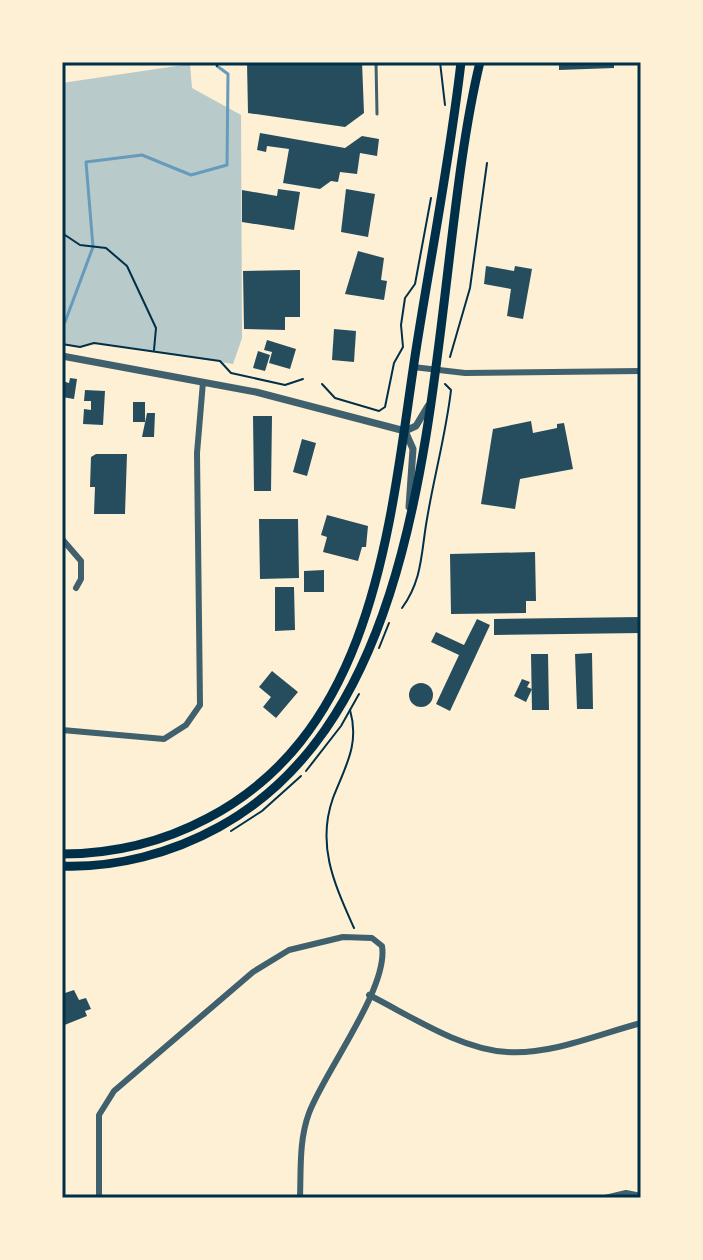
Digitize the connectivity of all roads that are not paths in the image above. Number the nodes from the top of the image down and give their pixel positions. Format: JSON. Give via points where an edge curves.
{"nodes":[{"id":1,"x":376,"y":62,"type":"edge"},
{"id":2,"x":461,"y":62,"type":"edge"},
{"id":3,"x":480,"y":62,"type":"edge"},
{"id":4,"x":377,"y":114,"type":"dead end"},
{"id":5,"x":62,"y":356,"type":"edge"},
{"id":6,"x":413,"y":367,"type":"junction"},
{"id":7,"x":436,"y":370,"type":"junction"},
{"id":8,"x":641,"y":371,"type":"edge"},
{"id":9,"x":203,"y":382,"type":"junction"},
{"id":10,"x":433,"y":398,"type":"junction"},
{"id":11,"x":405,"y":431,"type":"junction"},
{"id":12,"x":409,"y":522,"type":"junction"},
{"id":13,"x":62,"y":539,"type":"edge"},
{"id":14,"x":76,"y":588,"type":"dead end"},
{"id":15,"x":62,"y":730,"type":"edge"},
{"id":16,"x":62,"y":854,"type":"edge"},
{"id":17,"x":62,"y":866,"type":"edge"},
{"id":18,"x":369,"y":995,"type":"junction"},
{"id":19,"x":641,"y":1023,"type":"edge"},
{"id":20,"x":641,"y":1196,"type":"edge"},
{"id":21,"x":99,"y":1197,"type":"edge"},
{"id":22,"x":62,"y":1198,"type":"edge"},
{"id":23,"x":139,"y":1198,"type":"edge"},
{"id":24,"x":300,"y":1198,"type":"edge"},
{"id":25,"x":605,"y":1198,"type":"edge"}],
"edges":[{"from":1,"to":4,"type":"lane"},
{"from":2,"to":6,"type":"highway"},
{"from":3,"to":7,"type":"highway","via":[[452,220]]},
{"from":5,"to":9,"type":"street"},
{"from":6,"to":7,"type":"street"},
{"from":6,"to":11,"type":"highway"},
{"from":7,"to":8,"type":"street"},
{"from":7,"to":10,"type":"highway"},
{"from":9,"to":11,"type":"street"},
{"from":9,"to":15,"type":"street","via":[[197,453],[200,705],[186,725],[164,739]]},
{"from":10,"to":11,"type":"street","via":[[416,426]]},
{"from":10,"to":12,"type":"highway"},
{"from":11,"to":12,"type":"street","via":[[413,449]]},
{"from":11,"to":16,"type":"highway","via":[[360,632],[328,704],[301,743],[260,784],[196,824],[134,846]]},
{"from":12,"to":17,"type":"highway","via":[[350,691],[294,770],[248,809],[179,846],[106,864]]},
{"from":13,"to":14,"type":"street","via":[[81,561]]},
{"from":18,"to":19,"type":"street","via":[[466,1042],[507,1052],[546,1048]]},
{"from":18,"to":21,"type":"street","via":[[382,957],[382,946],[372,938],[307,943],[272,959],[114,1091],[99,1115]]},
{"from":18,"to":24,"type":"street","via":[[310,1111],[303,1135]]},
{"from":20,"to":25,"type":"street"},
{"from":21,"to":22,"type":"street"},
{"from":21,"to":23,"type":"street"}]}
